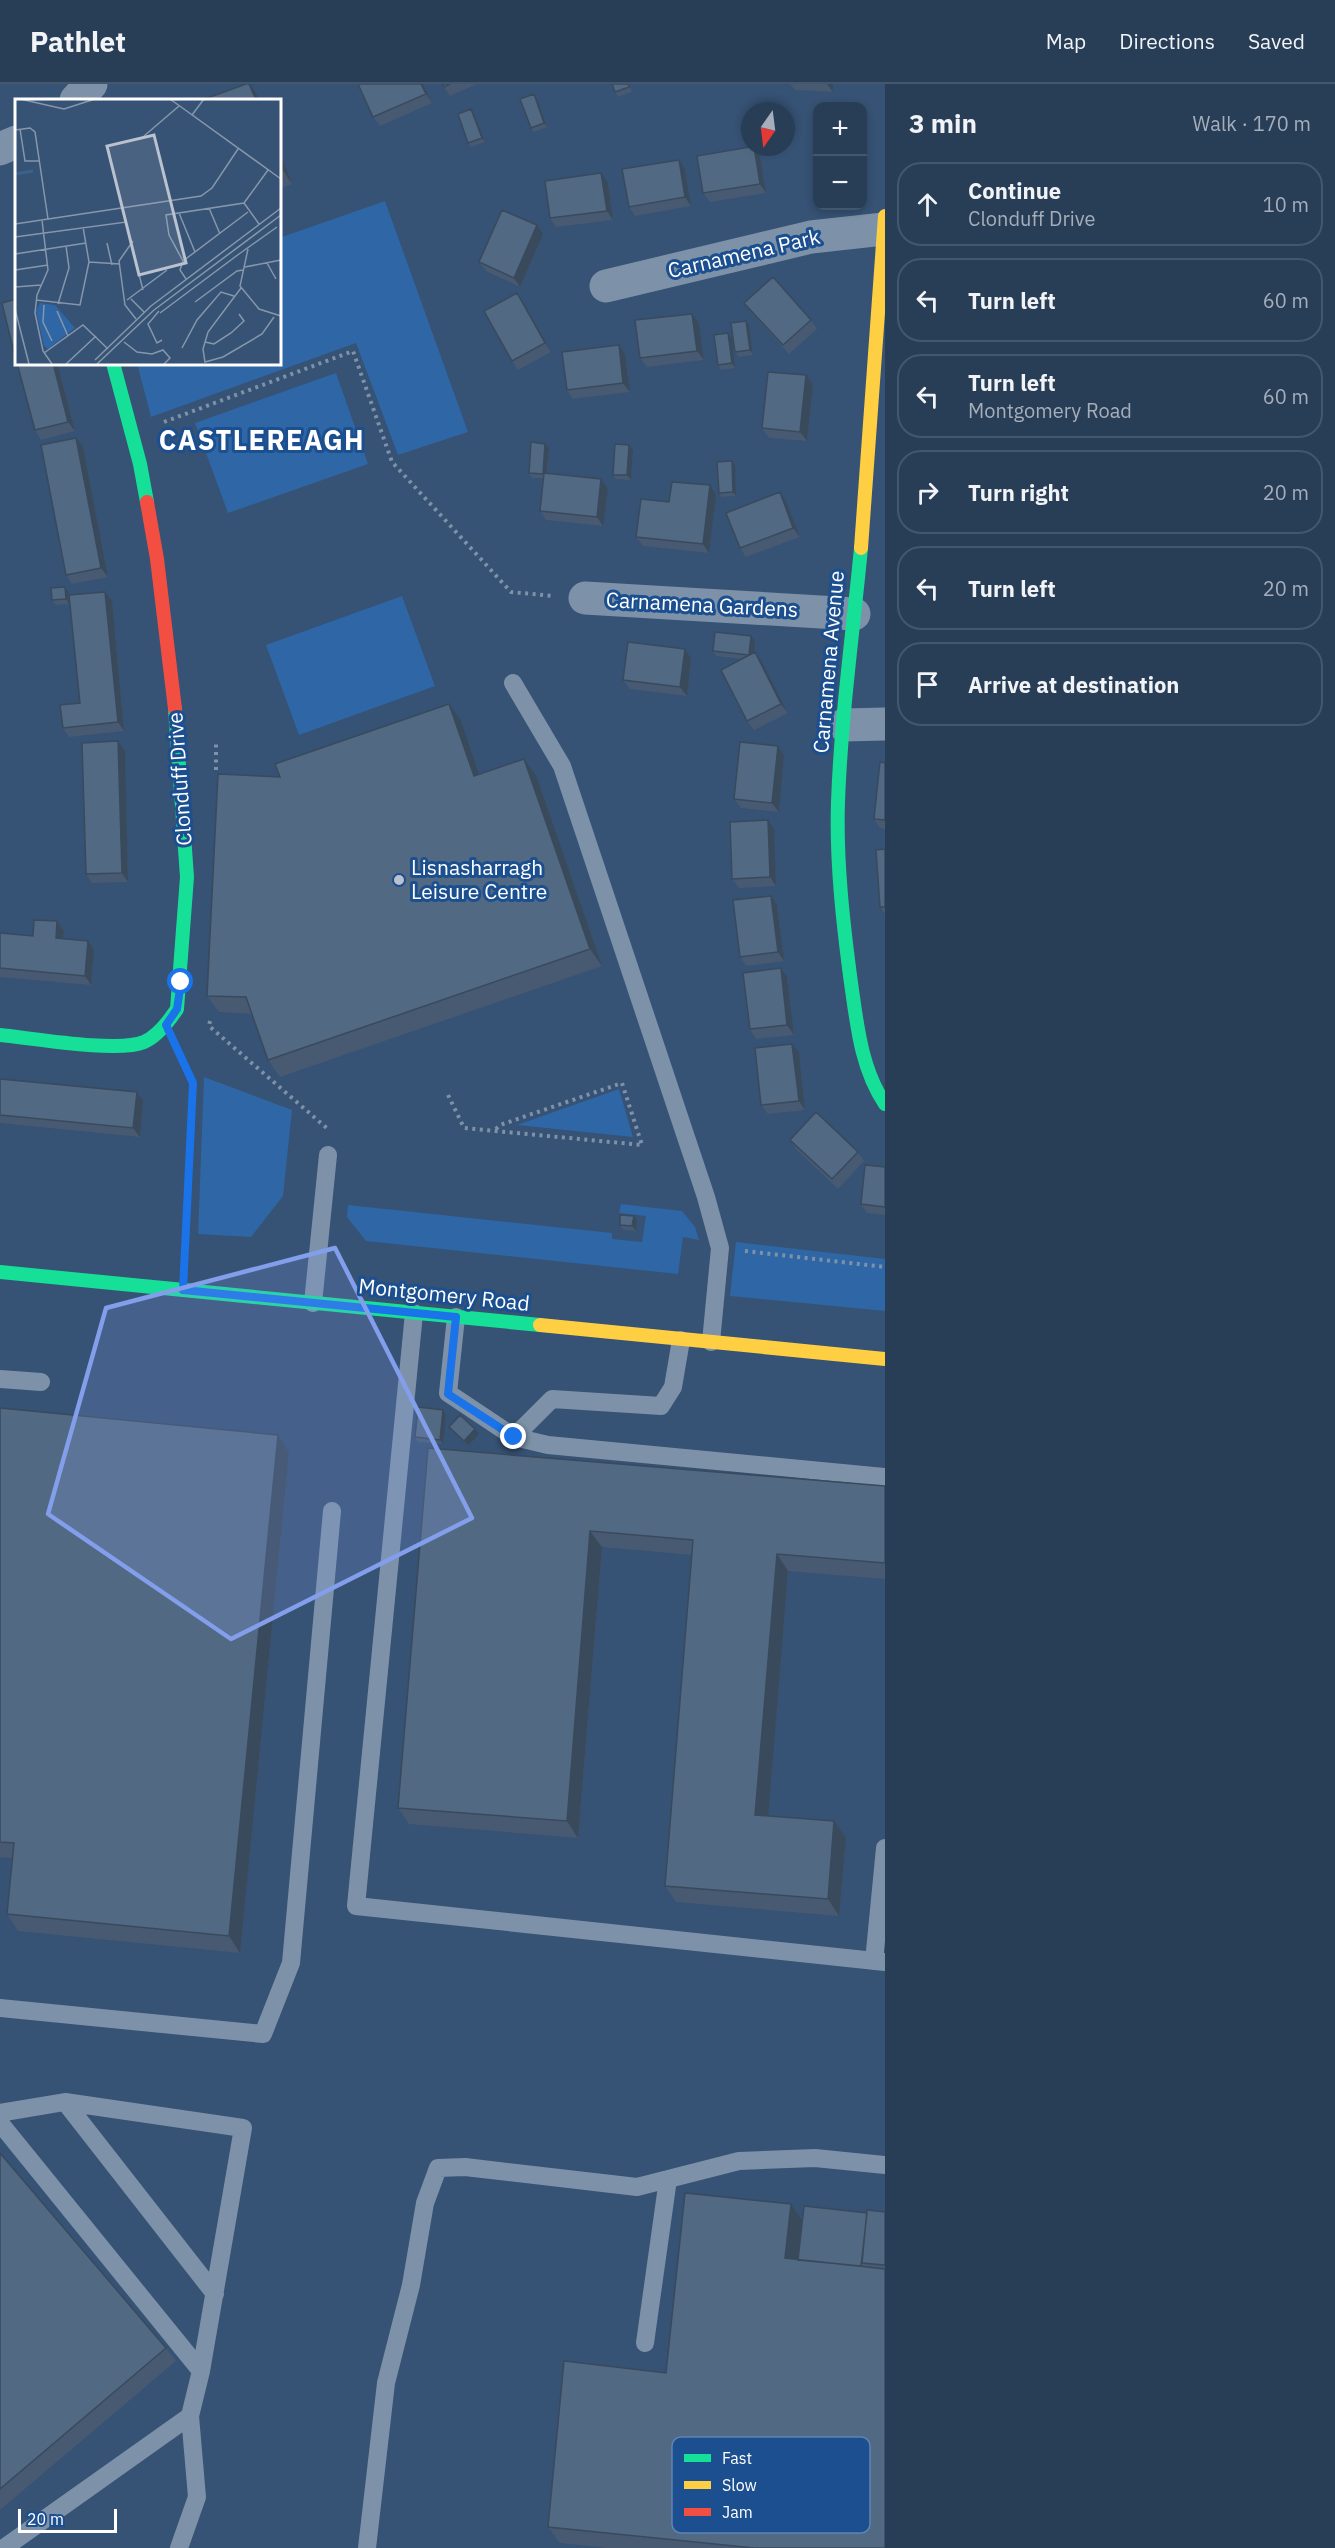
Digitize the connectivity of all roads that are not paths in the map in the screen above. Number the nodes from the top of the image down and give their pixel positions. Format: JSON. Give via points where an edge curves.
{"nodes":[{"id":1,"x":91,"y":84,"type":"edge"},
{"id":2,"x":77,"y":99,"type":"edge"},
{"id":3,"x":15,"y":142,"type":"edge"},
{"id":4,"x":0,"y":149,"type":"edge"},
{"id":5,"x":884,"y":222,"type":"edge"},
{"id":6,"x":606,"y":286,"type":"dead end"},
{"id":7,"x":113,"y":364,"type":"edge"},
{"id":8,"x":585,"y":598,"type":"road end"},
{"id":9,"x":854,"y":614,"type":"junction"},
{"id":10,"x":513,"y":683,"type":"dead end"},
{"id":11,"x":885,"y":724,"type":"edge"},
{"id":12,"x":844,"y":725,"type":"junction"},
{"id":13,"x":0,"y":1035,"type":"edge"},
{"id":14,"x":885,"y":1104,"type":"edge"},
{"id":15,"x":328,"y":1155,"type":"dead end"},
{"id":16,"x":0,"y":1272,"type":"edge"},
{"id":17,"x":313,"y":1303,"type":"junction"},
{"id":18,"x":414,"y":1313,"type":"junction"},
{"id":19,"x":456,"y":1317,"type":"junction"},
{"id":20,"x":681,"y":1340,"type":"junction"},
{"id":21,"x":711,"y":1342,"type":"junction"},
{"id":22,"x":885,"y":1359,"type":"edge"},
{"id":23,"x":0,"y":1379,"type":"edge"},
{"id":24,"x":40,"y":1382,"type":"dead end"},
{"id":25,"x":514,"y":1437,"type":"junction"},
{"id":26,"x":885,"y":1477,"type":"edge"},
{"id":27,"x":332,"y":1510,"type":"dead end"},
{"id":28,"x":885,"y":1848,"type":"edge"},
{"id":29,"x":880,"y":1962,"type":"edge"},
{"id":30,"x":0,"y":2008,"type":"edge"},
{"id":31,"x":65,"y":2102,"type":"junction"},
{"id":32,"x":0,"y":2113,"type":"edge"},
{"id":33,"x":0,"y":2123,"type":"edge"},
{"id":34,"x":885,"y":2165,"type":"edge"},
{"id":35,"x":668,"y":2179,"type":"junction"},
{"id":36,"x":214,"y":2294,"type":"junction"},
{"id":37,"x":645,"y":2343,"type":"dead end"},
{"id":38,"x":201,"y":2371,"type":"junction"},
{"id":39,"x":190,"y":2416,"type":"junction"},
{"id":40,"x":4,"y":2548,"type":"edge"},
{"id":41,"x":179,"y":2548,"type":"edge"},
{"id":42,"x":367,"y":2548,"type":"edge"}],
"edges":[{"from":1,"to":2,"type":"street"},
{"from":3,"to":4,"type":"street"},
{"from":5,"to":6,"type":"street","name":"Carnamena Park"},
{"from":5,"to":9,"type":"street","name":"Carnamena Avenue"},
{"from":7,"to":13,"type":"street","name":"Clonduff Drive","via":[[132,434],[157,560],[173,676],[187,877],[177,1009],[166,1025],[144,1042],[106,1046]]},
{"from":8,"to":9,"type":"street","name":"Carnamena Gardens"},
{"from":9,"to":12,"type":"street","name":"Carnamena Avenue"},
{"from":10,"to":21,"type":"lane","via":[[562,766],[706,1197],[720,1248]]},
{"from":11,"to":12,"type":"street"},
{"from":12,"to":14,"type":"street","name":"Carnamena Avenue","via":[[838,803],[839,875],[867,1077]]},
{"from":15,"to":17,"type":"lane"},
{"from":16,"to":17,"type":"street","name":"Montgomery Road"},
{"from":17,"to":18,"type":"street","name":"Montgomery Road"},
{"from":18,"to":19,"type":"street","name":"Montgomery Road"},
{"from":18,"to":29,"type":"lane","via":[[356,1906]]},
{"from":19,"to":20,"type":"street","name":"Montgomery Road"},
{"from":19,"to":25,"type":"lane","via":[[448,1394]]},
{"from":20,"to":21,"type":"street","name":"Montgomery Road"},
{"from":20,"to":25,"type":"lane","via":[[673,1387],[661,1406],[552,1399]]},
{"from":21,"to":22,"type":"street","name":"Montgomery Road"},
{"from":23,"to":24,"type":"lane"},
{"from":25,"to":26,"type":"lane","via":[[548,1445]]},
{"from":27,"to":30,"type":"lane","via":[[291,1963],[263,2034]]},
{"from":28,"to":29,"type":"lane"},
{"from":31,"to":32,"type":"lane"},
{"from":31,"to":36,"type":"lane"},
{"from":31,"to":36,"type":"lane","via":[[243,2128]]},
{"from":33,"to":38,"type":"lane"},
{"from":34,"to":35,"type":"lane","via":[[815,2158],[739,2161]]},
{"from":35,"to":37,"type":"lane"},
{"from":35,"to":42,"type":"lane","via":[[637,2187],[465,2167],[438,2168],[425,2203],[411,2285],[386,2383]]},
{"from":36,"to":38,"type":"lane"},
{"from":38,"to":39,"type":"lane"},
{"from":39,"to":40,"type":"lane"},
{"from":39,"to":41,"type":"lane","via":[[196,2497]]}]}
